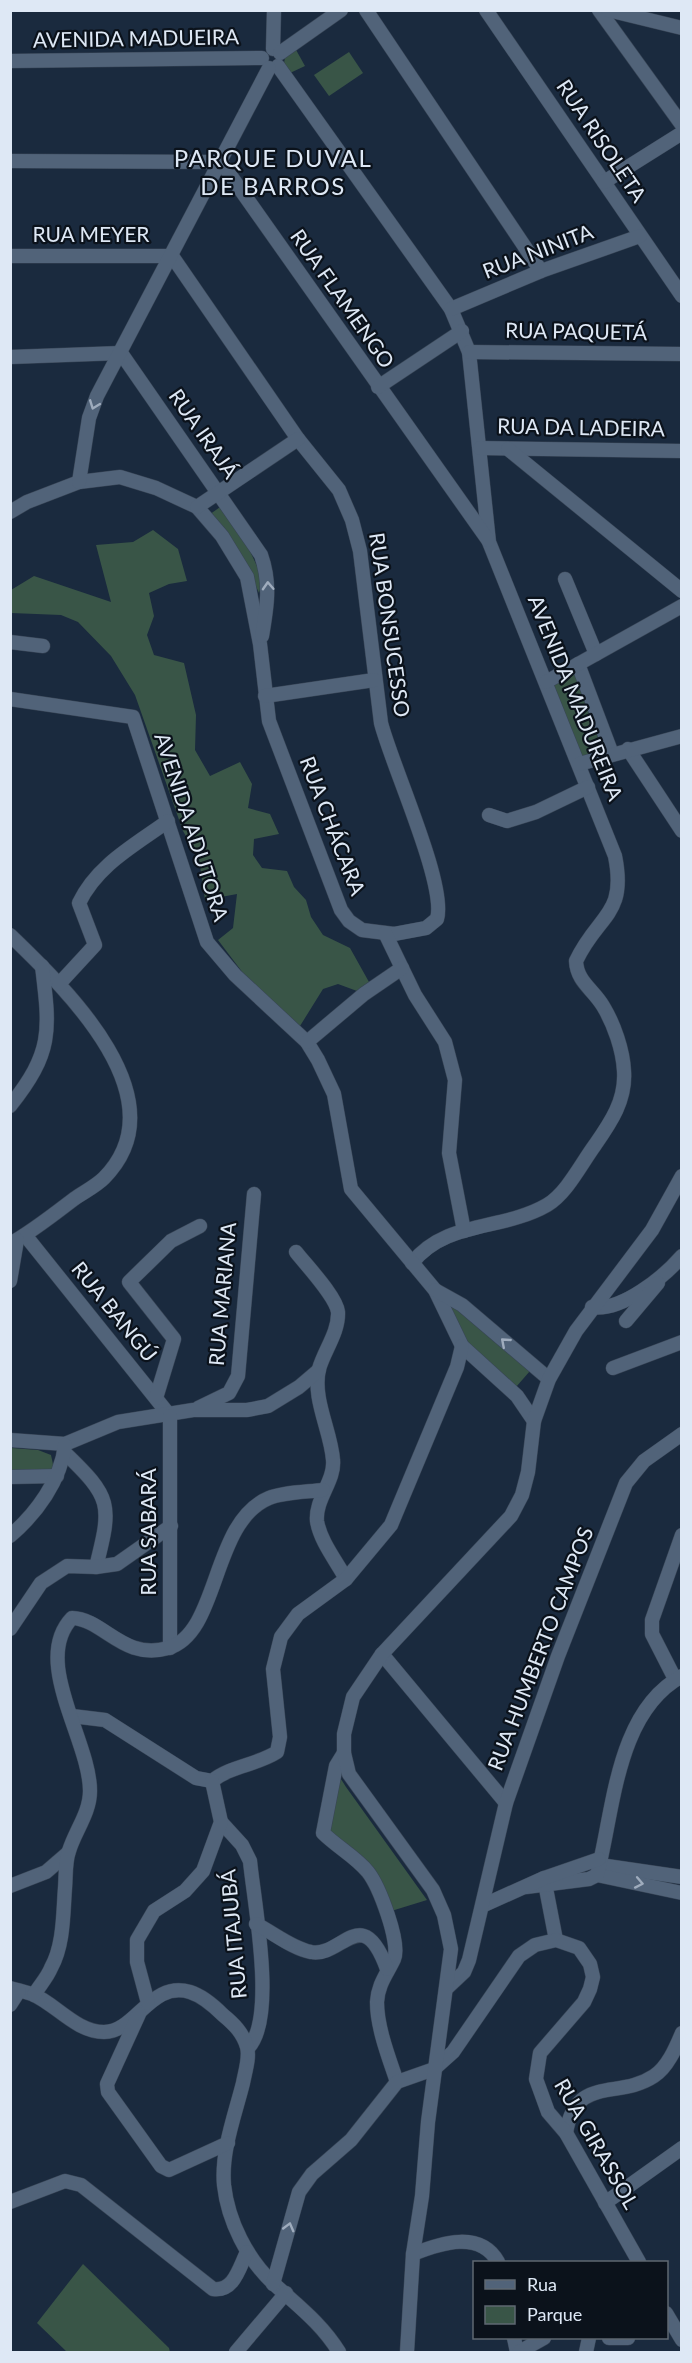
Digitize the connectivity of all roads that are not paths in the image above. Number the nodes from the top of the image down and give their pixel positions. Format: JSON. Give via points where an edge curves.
{"nodes":[{"id":1,"x":274,"y":10,"type":"edge"},
{"id":2,"x":341,"y":10,"type":"edge"},
{"id":3,"x":366,"y":10,"type":"edge"},
{"id":4,"x":486,"y":10,"type":"edge"},
{"id":5,"x":599,"y":10,"type":"edge"},
{"id":6,"x":608,"y":10,"type":"edge"},
{"id":7,"x":681,"y":28,"type":"edge"},
{"id":8,"x":273,"y":59,"type":"junction"},
{"id":9,"x":10,"y":62,"type":"edge"},
{"id":10,"x":681,"y":125,"type":"edge"},
{"id":11,"x":681,"y":133,"type":"edge"},
{"id":12,"x":10,"y":161,"type":"edge"},
{"id":13,"x":221,"y":162,"type":"junction"},
{"id":14,"x":604,"y":182,"type":"junction"},
{"id":15,"x":640,"y":236,"type":"junction"},
{"id":16,"x":10,"y":256,"type":"edge"},
{"id":17,"x":172,"y":256,"type":"junction"},
{"id":18,"x":541,"y":271,"type":"junction"},
{"id":19,"x":681,"y":296,"type":"edge"},
{"id":20,"x":451,"y":309,"type":"junction"},
{"id":21,"x":462,"y":332,"type":"junction"},
{"id":22,"x":469,"y":352,"type":"junction"},
{"id":23,"x":121,"y":353,"type":"junction"},
{"id":24,"x":681,"y":354,"type":"edge"},
{"id":25,"x":10,"y":357,"type":"edge"},
{"id":26,"x":378,"y":387,"type":"junction"},
{"id":27,"x":298,"y":439,"type":"junction"},
{"id":28,"x":480,"y":448,"type":"junction"},
{"id":29,"x":507,"y":449,"type":"junction"},
{"id":30,"x":681,"y":451,"type":"edge"},
{"id":31,"x":79,"y":482,"type":"junction"},
{"id":32,"x":217,"y":492,"type":"junction"},
{"id":33,"x":197,"y":507,"type":"junction"},
{"id":34,"x":10,"y":512,"type":"edge"},
{"id":35,"x":489,"y":542,"type":"junction"},
{"id":36,"x":565,"y":579,"type":"dead end"},
{"id":37,"x":681,"y":591,"type":"edge"},
{"id":38,"x":681,"y":606,"type":"edge"},
{"id":39,"x":10,"y":642,"type":"edge"},
{"id":40,"x":260,"y":644,"type":"junction"},
{"id":41,"x":43,"y":646,"type":"dead end"},
{"id":42,"x":596,"y":654,"type":"junction"},
{"id":43,"x":578,"y":664,"type":"junction"},
{"id":44,"x":374,"y":680,"type":"junction"},
{"id":45,"x":546,"y":682,"type":"junction"},
{"id":46,"x":265,"y":696,"type":"junction"},
{"id":47,"x":10,"y":699,"type":"edge"},
{"id":48,"x":681,"y":736,"type":"edge"},
{"id":49,"x":627,"y":749,"type":"junction"},
{"id":50,"x":612,"y":754,"type":"junction"},
{"id":51,"x":579,"y":764,"type":"junction"},
{"id":52,"x":588,"y":787,"type":"junction"},
{"id":53,"x":489,"y":815,"type":"dead end"},
{"id":54,"x":168,"y":821,"type":"junction"},
{"id":55,"x":681,"y":831,"type":"edge"},
{"id":56,"x":385,"y":933,"type":"junction"},
{"id":57,"x":10,"y":935,"type":"edge"},
{"id":58,"x":42,"y":966,"type":"junction"},
{"id":59,"x":402,"y":968,"type":"junction"},
{"id":60,"x":59,"y":984,"type":"junction"},
{"id":61,"x":307,"y":1042,"type":"junction"},
{"id":62,"x":10,"y":1106,"type":"edge"},
{"id":63,"x":681,"y":1176,"type":"edge"},
{"id":64,"x":254,"y":1194,"type":"dead end"},
{"id":65,"x":200,"y":1226,"type":"dead end"},
{"id":66,"x":464,"y":1231,"type":"junction"},
{"id":67,"x":18,"y":1240,"type":"edge"},
{"id":68,"x":296,"y":1252,"type":"dead end"},
{"id":69,"x":681,"y":1256,"type":"edge"},
{"id":70,"x":412,"y":1263,"type":"junction"},
{"id":71,"x":667,"y":1273,"type":"junction"},
{"id":72,"x":10,"y":1281,"type":"edge"},
{"id":73,"x":435,"y":1290,"type":"junction"},
{"id":74,"x":592,"y":1307,"type":"junction"},
{"id":75,"x":627,"y":1321,"type":"dead end"},
{"id":76,"x":681,"y":1342,"type":"edge"},
{"id":77,"x":462,"y":1346,"type":"junction"},
{"id":78,"x":613,"y":1368,"type":"dead end"},
{"id":79,"x":319,"y":1370,"type":"junction"},
{"id":80,"x":549,"y":1379,"type":"junction"},
{"id":81,"x":156,"y":1398,"type":"junction"},
{"id":82,"x":194,"y":1410,"type":"junction"},
{"id":83,"x":170,"y":1416,"type":"junction"},
{"id":84,"x":534,"y":1421,"type":"junction"},
{"id":85,"x":681,"y":1434,"type":"edge"},
{"id":86,"x":10,"y":1440,"type":"edge"},
{"id":87,"x":65,"y":1448,"type":"junction"},
{"id":88,"x":57,"y":1476,"type":"junction"},
{"id":89,"x":10,"y":1477,"type":"edge"},
{"id":90,"x":323,"y":1490,"type":"junction"},
{"id":91,"x":171,"y":1526,"type":"junction"},
{"id":92,"x":10,"y":1536,"type":"edge"},
{"id":93,"x":681,"y":1540,"type":"edge"},
{"id":94,"x":96,"y":1567,"type":"junction"},
{"id":95,"x":346,"y":1579,"type":"junction"},
{"id":96,"x":10,"y":1629,"type":"edge"},
{"id":97,"x":170,"y":1648,"type":"junction"},
{"id":98,"x":382,"y":1654,"type":"junction"},
{"id":99,"x":678,"y":1678,"type":"edge"},
{"id":100,"x":72,"y":1716,"type":"junction"},
{"id":101,"x":344,"y":1753,"type":"junction"},
{"id":102,"x":212,"y":1781,"type":"junction"},
{"id":103,"x":506,"y":1803,"type":"junction"},
{"id":104,"x":221,"y":1822,"type":"junction"},
{"id":105,"x":68,"y":1853,"type":"junction"},
{"id":106,"x":599,"y":1866,"type":"junction"},
{"id":107,"x":681,"y":1877,"type":"edge"},
{"id":108,"x":545,"y":1881,"type":"junction"},
{"id":109,"x":10,"y":1886,"type":"edge"},
{"id":110,"x":681,"y":1893,"type":"edge"},
{"id":111,"x":484,"y":1905,"type":"junction"},
{"id":112,"x":256,"y":1924,"type":"junction"},
{"id":113,"x":556,"y":1940,"type":"junction"},
{"id":114,"x":387,"y":1969,"type":"junction"},
{"id":115,"x":448,"y":1987,"type":"junction"},
{"id":116,"x":15,"y":1990,"type":"edge"},
{"id":117,"x":34,"y":1995,"type":"junction"},
{"id":118,"x":10,"y":2005,"type":"edge"},
{"id":119,"x":144,"y":2007,"type":"junction"},
{"id":120,"x":681,"y":2033,"type":"edge"},
{"id":121,"x":248,"y":2048,"type":"junction"},
{"id":122,"x":434,"y":2069,"type":"junction"},
{"id":123,"x":397,"y":2082,"type":"junction"},
{"id":124,"x":566,"y":2133,"type":"junction"},
{"id":125,"x":228,"y":2143,"type":"junction"},
{"id":126,"x":681,"y":2148,"type":"edge"},
{"id":127,"x":10,"y":2202,"type":"edge"},
{"id":128,"x":605,"y":2203,"type":"junction"},
{"id":129,"x":247,"y":2252,"type":"junction"},
{"id":130,"x":413,"y":2254,"type":"junction"},
{"id":131,"x":497,"y":2261,"type":"edge"},
{"id":132,"x":638,"y":2261,"type":"edge"},
{"id":133,"x":273,"y":2284,"type":"junction"},
{"id":134,"x":286,"y":2293,"type":"junction"},
{"id":135,"x":668,"y":2317,"type":"edge"},
{"id":136,"x":541,"y":2339,"type":"edge"},
{"id":137,"x":681,"y":2340,"type":"edge"},
{"id":138,"x":236,"y":2352,"type":"edge"},
{"id":139,"x":339,"y":2352,"type":"edge"},
{"id":140,"x":406,"y":2352,"type":"edge"},
{"id":141,"x":518,"y":2352,"type":"edge"}],
"edges":[{"from":1,"to":8,"type":"street"},
{"from":2,"to":8,"type":"street"},
{"from":3,"to":18,"type":"street"},
{"from":4,"to":14,"type":"street","name":"RUA RISOLETA"},
{"from":5,"to":10,"type":"street"},
{"from":6,"to":7,"type":"street"},
{"from":8,"to":9,"type":"street","name":"AVENIDA MADUEIRA"},
{"from":8,"to":13,"type":"street"},
{"from":8,"to":20,"type":"street","name":"AVENIDA MADUREIRA"},
{"from":11,"to":14,"type":"street"},
{"from":12,"to":13,"type":"street"},
{"from":13,"to":17,"type":"street"},
{"from":13,"to":26,"type":"street","name":"RUA FLAMENGO"},
{"from":14,"to":15,"type":"street","name":"RUA RISOLETA"},
{"from":15,"to":18,"type":"street","name":"RUA NINITA"},
{"from":15,"to":19,"type":"street","name":"RUA RISOLETA"},
{"from":16,"to":17,"type":"street","name":"RUA MEYER"},
{"from":17,"to":23,"type":"street"},
{"from":17,"to":27,"type":"street","name":"RUA BONSUCESSO"},
{"from":18,"to":20,"type":"street","name":"RUA NINITA"},
{"from":20,"to":21,"type":"street","name":"AVENIDA MADUREIRA"},
{"from":21,"to":22,"type":"street","name":"AVENIDA MADUREIRA"},
{"from":21,"to":26,"type":"street"},
{"from":22,"to":24,"type":"street","name":"RUA PAQUETÁ"},
{"from":22,"to":28,"type":"street","name":"AVENIDA MADUREIRA"},
{"from":23,"to":25,"type":"street"},
{"from":23,"to":31,"type":"street","one_way":true,"via":[[89,418]]},
{"from":23,"to":32,"type":"street","name":"RUA IRAJÁ"},
{"from":26,"to":35,"type":"street","name":"RUA FLAMENGO"},
{"from":27,"to":32,"type":"street"},
{"from":27,"to":44,"type":"street","name":"RUA BONSUCESSO","via":[[339,490],[352,520],[360,551]]},
{"from":28,"to":29,"type":"street","name":"RUA DA LADEIRA"},
{"from":28,"to":35,"type":"street","name":"AVENIDA MADUREIRA"},
{"from":29,"to":30,"type":"street","name":"RUA DA LADEIRA"},
{"from":29,"to":37,"type":"street"},
{"from":31,"to":33,"type":"street","via":[[120,477]]},
{"from":31,"to":34,"type":"street"},
{"from":32,"to":33,"type":"street"},
{"from":40,"to":32,"type":"street","name":"RUA IRAJÁ","one_way":true,"via":[[269,596],[267,573],[261,555]]},
{"from":33,"to":40,"type":"street","via":[[222,536],[247,577]]},
{"from":35,"to":45,"type":"street","name":"AVENIDA MADUREIRA"},
{"from":36,"to":42,"type":"street"},
{"from":38,"to":42,"type":"street"},
{"from":39,"to":41,"type":"street"},
{"from":40,"to":46,"type":"street","name":"RUA CHÁCARA"},
{"from":42,"to":43,"type":"street"},
{"from":43,"to":45,"type":"street"},
{"from":43,"to":50,"type":"street"},
{"from":44,"to":46,"type":"street"},
{"from":44,"to":56,"type":"street","name":"RUA BONSUCESSO","via":[[388,751],[438,893],[438,916],[426,928]]},
{"from":45,"to":51,"type":"street","name":"AVENIDA MADUREIRA"},
{"from":46,"to":56,"type":"street","name":"RUA CHÁCARA","via":[[269,721],[341,910],[362,930]]},
{"from":47,"to":54,"type":"street","name":"AVENIDA ADUTORA","via":[[133,717]]},
{"from":48,"to":49,"type":"street"},
{"from":49,"to":50,"type":"street"},
{"from":49,"to":55,"type":"street"},
{"from":50,"to":51,"type":"street"},
{"from":51,"to":52,"type":"street","name":"AVENIDA MADUREIRA"},
{"from":52,"to":53,"type":"street","via":[[507,821]]},
{"from":52,"to":66,"type":"street","name":"AVENIDA MADUREIRA","via":[[615,856],[619,879],[617,898],[582,948],[576,961],[577,972],[611,1022],[624,1069],[623,1092],[614,1118],[549,1204]]},
{"from":54,"to":60,"type":"street","via":[[99,871],[88,885],[79,903],[95,945]]},
{"from":54,"to":61,"type":"street","name":"AVENIDA ADUTORA","via":[[207,942],[235,975]]},
{"from":56,"to":59,"type":"street"},
{"from":57,"to":58,"type":"street"},
{"from":58,"to":60,"type":"street"},
{"from":58,"to":62,"type":"street","via":[[47,1042],[30,1080]]},
{"from":59,"to":61,"type":"street"},
{"from":59,"to":66,"type":"street","via":[[445,1042],[455,1080],[449,1153]]},
{"from":60,"to":67,"type":"street","via":[[114,1056],[129,1099],[128,1132],[105,1178]]},
{"from":61,"to":70,"type":"street","name":"AVENIDA ADUTORA","via":[[334,1094],[351,1189]]},
{"from":63,"to":74,"type":"street","via":[[652,1230]]},
{"from":64,"to":82,"type":"street","name":"RUA MARIANA","via":[[238,1376],[229,1393]]},
{"from":65,"to":81,"type":"street","via":[[171,1240],[129,1282],[174,1339]]},
{"from":66,"to":70,"type":"street","name":"AVENIDA MADUREIRA","via":[[432,1242]]},
{"from":67,"to":72,"type":"street"},
{"from":67,"to":81,"type":"street","name":"RUA BANGÚ"},
{"from":68,"to":79,"type":"street","via":[[338,1312]]},
{"from":69,"to":71,"type":"street"},
{"from":70,"to":73,"type":"street","name":"AVENIDA ADUTORA"},
{"from":71,"to":74,"type":"street","via":[[616,1305]]},
{"from":71,"to":75,"type":"street"},
{"from":73,"to":77,"type":"street","name":"AVENIDA ADUTORA"},
{"from":80,"to":73,"type":"street","one_way":true,"via":[[462,1305]]},
{"from":74,"to":80,"type":"street"},
{"from":76,"to":78,"type":"street"},
{"from":77,"to":84,"type":"street","via":[[517,1396]]},
{"from":77,"to":95,"type":"street","via":[[457,1368],[391,1525]]},
{"from":79,"to":82,"type":"street","via":[[268,1406]]},
{"from":79,"to":90,"type":"street","via":[[319,1391],[333,1461]]},
{"from":80,"to":84,"type":"street"},
{"from":81,"to":83,"type":"street","name":"RUA BANGÚ"},
{"from":82,"to":83,"type":"street"},
{"from":83,"to":87,"type":"street","via":[[118,1422]]},
{"from":83,"to":91,"type":"street","name":"RUA SABARÁ"},
{"from":84,"to":98,"type":"street","via":[[528,1472],[511,1516]]},
{"from":85,"to":103,"type":"street","name":"RUA HUMBERTO CAMPOS","via":[[644,1461],[626,1483]]},
{"from":86,"to":87,"type":"street"},
{"from":87,"to":88,"type":"street"},
{"from":87,"to":94,"type":"street","via":[[97,1484],[104,1504],[107,1524]]},
{"from":88,"to":89,"type":"street"},
{"from":88,"to":92,"type":"street","via":[[31,1515]]},
{"from":90,"to":95,"type":"street","via":[[317,1520],[320,1532]]},
{"from":90,"to":97,"type":"street","via":[[270,1497],[245,1513],[191,1631]]},
{"from":91,"to":94,"type":"street","via":[[117,1564]]},
{"from":91,"to":97,"type":"street","name":"RUA SABARÁ"},
{"from":93,"to":99,"type":"street","via":[[652,1627],[652,1634]]},
{"from":94,"to":96,"type":"street","via":[[67,1566],[41,1583]]},
{"from":95,"to":102,"type":"street","via":[[298,1614],[280,1637],[273,1669],[280,1737],[277,1752]]},
{"from":97,"to":100,"type":"street","via":[[140,1650],[110,1638],[84,1618],[72,1618],[61,1629],[58,1674],[62,1697]]},
{"from":98,"to":101,"type":"street","via":[[353,1696]]},
{"from":98,"to":103,"type":"street"},
{"from":99,"to":106,"type":"street","via":[[664,1686],[632,1731]]},
{"from":100,"to":102,"type":"street","via":[[105,1720],[196,1778]]},
{"from":100,"to":105,"type":"street","via":[[90,1792],[86,1812]]},
{"from":101,"to":114,"type":"street","via":[[336,1766],[323,1833],[367,1870],[375,1882],[396,1947]]},
{"from":101,"to":115,"type":"street","via":[[349,1774],[361,1794],[433,1890],[449,1932]]},
{"from":102,"to":104,"type":"street"},
{"from":103,"to":111,"type":"street","name":"RUA HUMBERTO CAMPOS"},
{"from":104,"to":112,"type":"street","name":"RUA ITAJUBÁ","via":[[242,1845],[250,1861]]},
{"from":104,"to":119,"type":"street","via":[[203,1870],[184,1891],[154,1911],[137,1940]]},
{"from":105,"to":109,"type":"street","via":[[46,1872]]},
{"from":105,"to":117,"type":"street","via":[[60,1940],[52,1967]]},
{"from":106,"to":107,"type":"street"},
{"from":106,"to":108,"type":"street"},
{"from":106,"to":110,"type":"street","one_way":true},
{"from":108,"to":111,"type":"street"},
{"from":108,"to":113,"type":"street"},
{"from":111,"to":115,"type":"street","name":"RUA HUMBERTO CAMPOS","via":[[464,1972]]},
{"from":112,"to":114,"type":"street","via":[[311,1952],[325,1951],[343,1939],[358,1936],[373,1941]]},
{"from":112,"to":121,"type":"street","name":"RUA ITAJUBÁ","via":[[264,1992],[256,2041]]},
{"from":113,"to":122,"type":"street","via":[[535,1945],[519,1956],[453,2052]]},
{"from":113,"to":124,"type":"street","name":"RUA GIRASSOL","via":[[579,1948],[593,1977],[584,2002],[540,2053],[536,2066],[541,2097]]},
{"from":114,"to":123,"type":"street","via":[[377,2003]]},
{"from":115,"to":122,"type":"street"},
{"from":116,"to":117,"type":"street"},
{"from":116,"to":118,"type":"street"},
{"from":117,"to":119,"type":"street","via":[[80,2025],[105,2032],[118,2028]]},
{"from":119,"to":121,"type":"street","via":[[165,1992],[190,1992],[238,2028]]},
{"from":119,"to":125,"type":"street","via":[[107,2084],[108,2092],[161,2166],[169,2170]]},
{"from":120,"to":124,"type":"street","via":[[674,2051],[656,2075],[633,2085],[596,2091],[580,2100],[568,2117]]},
{"from":121,"to":125,"type":"street"},
{"from":122,"to":123,"type":"street"},
{"from":122,"to":130,"type":"street"},
{"from":133,"to":123,"type":"street","one_way":true,"via":[[304,2182],[351,2140]]},
{"from":124,"to":128,"type":"street","name":"RUA GIRASSOL"},
{"from":125,"to":129,"type":"street","via":[[224,2185],[236,2230]]},
{"from":126,"to":128,"type":"street"},
{"from":127,"to":129,"type":"street","via":[[65,2181],[81,2185],[213,2289],[229,2287]]},
{"from":128,"to":132,"type":"street","name":"RUA GIRASSOL"},
{"from":129,"to":133,"type":"street"},
{"from":130,"to":131,"type":"street","via":[[441,2243],[470,2241],[492,2252]]},
{"from":130,"to":140,"type":"street"},
{"from":133,"to":134,"type":"street"},
{"from":134,"to":138,"type":"street"},
{"from":134,"to":139,"type":"street","via":[[311,2314]]},
{"from":135,"to":137,"type":"street"},
{"from":136,"to":141,"type":"street"}]}
